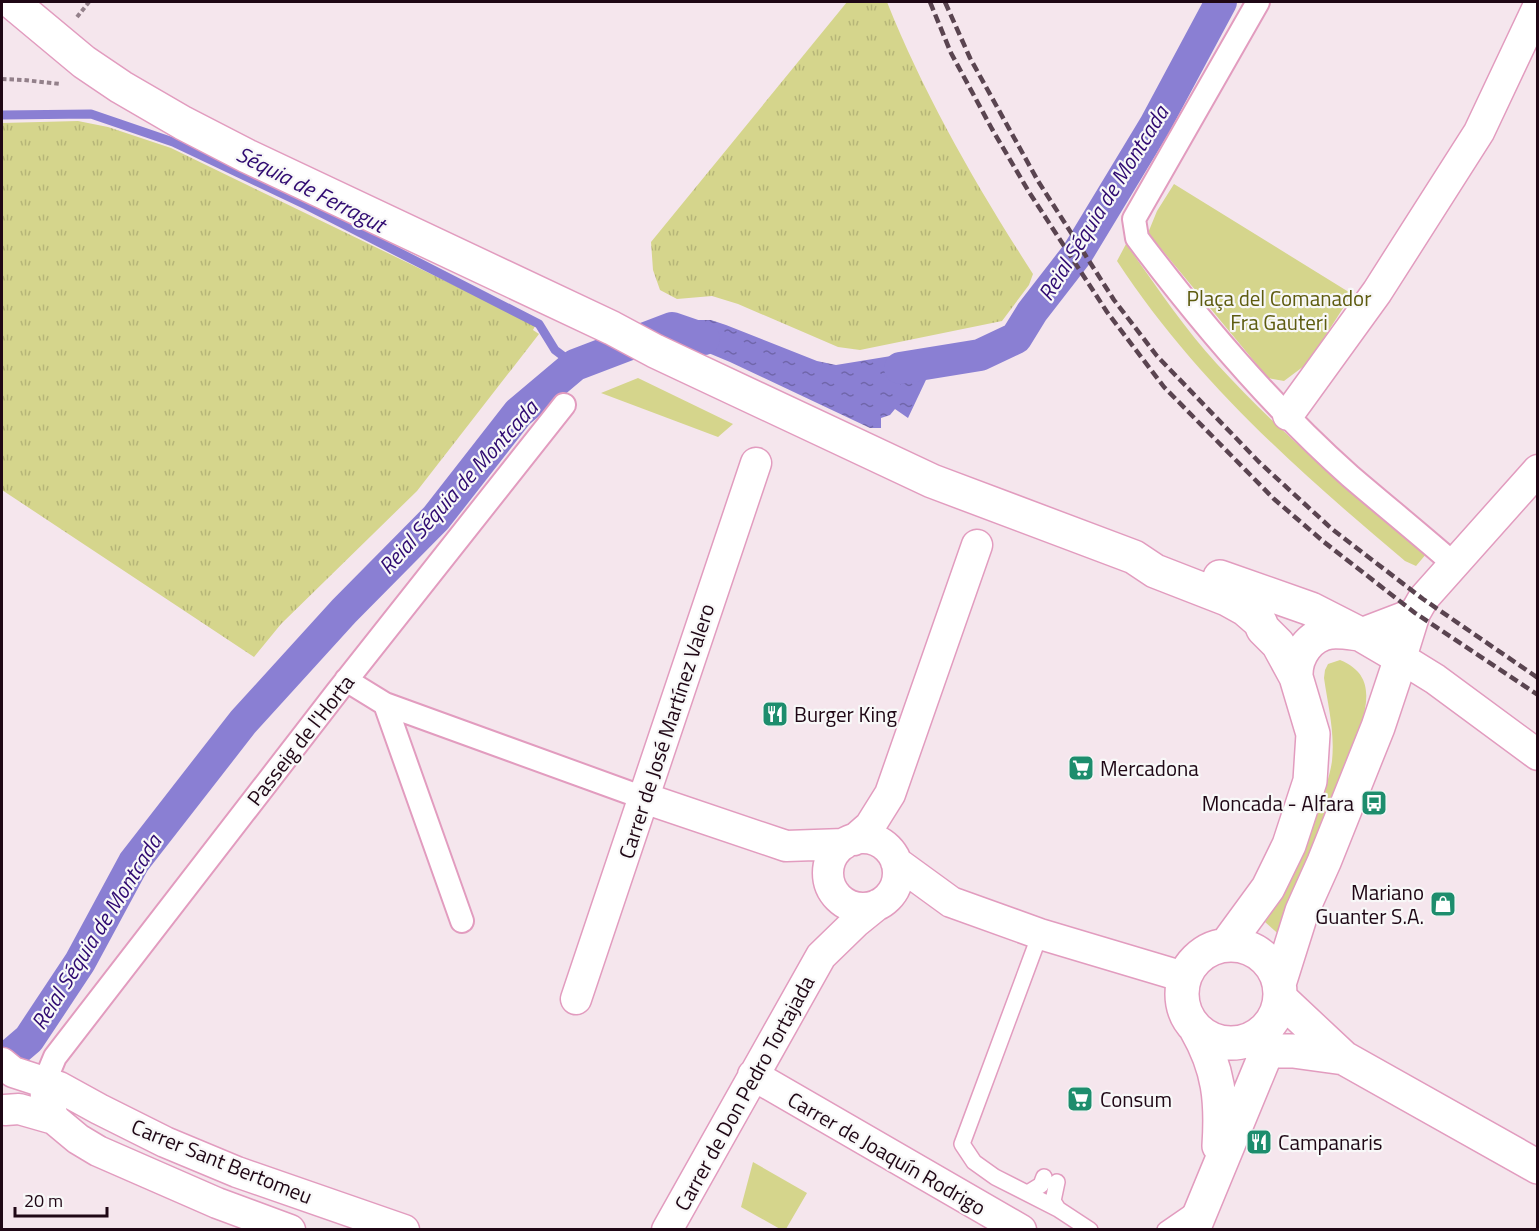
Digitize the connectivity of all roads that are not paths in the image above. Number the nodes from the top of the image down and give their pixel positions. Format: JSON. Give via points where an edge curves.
{"nodes":[{"id":1,"x":12,"y":2,"type":"edge"},
{"id":2,"x":1258,"y":2,"type":"edge"},
{"id":3,"x":1538,"y":7,"type":"edge"},
{"id":4,"x":564,"y":405,"type":"dead end"},
{"id":5,"x":1287,"y":415,"type":"junction"},
{"id":6,"x":756,"y":463,"type":"dead end"},
{"id":7,"x":1538,"y":470,"type":"edge"},
{"id":8,"x":977,"y":545,"type":"dead end"},
{"id":9,"x":1134,"y":557,"type":"junction"},
{"id":10,"x":1455,"y":565,"type":"junction"},
{"id":11,"x":1415,"y":613,"type":"junction"},
{"id":12,"x":1360,"y":634,"type":"junction"},
{"id":13,"x":1401,"y":658,"type":"junction"},
{"id":14,"x":1296,"y":677,"type":"junction"},
{"id":15,"x":346,"y":680,"type":"junction"},
{"id":16,"x":385,"y":704,"type":"junction"},
{"id":17,"x":1538,"y":755,"type":"edge"},
{"id":18,"x":890,"y":794,"type":"junction"},
{"id":19,"x":644,"y":798,"type":"junction"},
{"id":20,"x":849,"y":842,"type":"junction"},
{"id":21,"x":786,"y":846,"type":"junction"},
{"id":22,"x":894,"y":857,"type":"junction"},
{"id":23,"x":831,"y":885,"type":"junction"},
{"id":24,"x":882,"y":902,"type":"junction"},
{"id":25,"x":951,"y":902,"type":"junction"},
{"id":26,"x":462,"y":921,"type":"dead end"},
{"id":27,"x":1040,"y":934,"type":"junction"},
{"id":28,"x":1227,"y":944,"type":"junction"},
{"id":29,"x":821,"y":956,"type":"junction"},
{"id":30,"x":1184,"y":977,"type":"junction"},
{"id":31,"x":1278,"y":998,"type":"junction"},
{"id":32,"x":576,"y":999,"type":"dead end"},
{"id":33,"x":1196,"y":1029,"type":"junction"},
{"id":34,"x":1265,"y":1048,"type":"junction"},
{"id":35,"x":1344,"y":1058,"type":"junction"},
{"id":36,"x":23,"y":1074,"type":"edge"},
{"id":37,"x":753,"y":1075,"type":"junction"},
{"id":38,"x":3,"y":1112,"type":"edge"},
{"id":39,"x":54,"y":1119,"type":"junction"},
{"id":40,"x":1538,"y":1167,"type":"edge"},
{"id":41,"x":1217,"y":1168,"type":"junction"},
{"id":42,"x":1028,"y":1193,"type":"junction"},
{"id":43,"x":1058,"y":1209,"type":"junction"},
{"id":44,"x":1197,"y":1218,"type":"edge"},
{"id":45,"x":290,"y":1230,"type":"edge"},
{"id":46,"x":404,"y":1230,"type":"edge"},
{"id":47,"x":667,"y":1230,"type":"edge"},
{"id":48,"x":1021,"y":1230,"type":"edge"},
{"id":49,"x":1090,"y":1230,"type":"edge"},
{"id":50,"x":1165,"y":1230,"type":"edge"}],
"edges":[{"from":1,"to":9,"type":"street","via":[[84,62],[121,87],[247,156],[932,481]]},
{"from":2,"to":5,"type":"street","via":[[1134,219],[1137,238],[1175,290]]},
{"from":3,"to":5,"type":"street","via":[[1479,132],[1377,292]]},
{"from":4,"to":15,"type":"street","name":"Passeig de l'Horta"},
{"from":5,"to":10,"type":"street"},
{"from":6,"to":19,"type":"street","name":"Carrer de José Martínez Valero"},
{"from":7,"to":10,"type":"street"},
{"from":8,"to":18,"type":"street"},
{"from":9,"to":12,"type":"street","via":[[1160,557],[1311,609]]},
{"from":9,"to":14,"type":"street","via":[[1155,571],[1245,609],[1278,644]]},
{"from":10,"to":11,"type":"street"},
{"from":11,"to":12,"type":"street"},
{"from":11,"to":13,"type":"street"},
{"from":12,"to":13,"type":"street"},
{"from":12,"to":14,"type":"street","via":[[1331,632],[1314,639],[1297,659]]},
{"from":13,"to":17,"type":"street"},
{"from":13,"to":31,"type":"street","via":[[1374,737],[1302,911]]},
{"from":14,"to":28,"type":"street","via":[[1313,734],[1310,782],[1289,845],[1271,882]]},
{"from":15,"to":16,"type":"street"},
{"from":15,"to":36,"type":"street","name":"Passeig de l'Horta","via":[[55,1058]]},
{"from":16,"to":19,"type":"street"},
{"from":16,"to":26,"type":"street"},
{"from":18,"to":20,"type":"street","via":[[870,826]]},
{"from":18,"to":22,"type":"street","via":[[888,838]]},
{"from":19,"to":21,"type":"street"},
{"from":19,"to":32,"type":"street","name":"Carrer de José Martínez Valero"},
{"from":20,"to":21,"type":"street"},
{"from":20,"to":22,"type":"street","via":[[874,840]]},
{"from":20,"to":23,"type":"street","via":[[831,859]]},
{"from":21,"to":23,"type":"street","via":[[819,870]]},
{"from":22,"to":24,"type":"street","via":[[897,882]]},
{"from":22,"to":25,"type":"street"},
{"from":23,"to":24,"type":"street","via":[[839,898],[857,908]]},
{"from":23,"to":29,"type":"street","name":"Carrer de Don Pedro Tortajada","via":[[833,908]]},
{"from":24,"to":25,"type":"street"},
{"from":24,"to":29,"type":"street","name":"Carrer de Don Pedro Tortajada"},
{"from":25,"to":27,"type":"street"},
{"from":27,"to":30,"type":"street"},
{"from":27,"to":42,"type":"lane","via":[[962,1144],[974,1162]]},
{"from":28,"to":30,"type":"street","via":[[1201,954]]},
{"from":28,"to":31,"type":"street","via":[[1255,951],[1270,965]]},
{"from":29,"to":37,"type":"street","name":"Carrer de Don Pedro Tortajada"},
{"from":30,"to":33,"type":"street","via":[[1183,1006]]},
{"from":31,"to":34,"type":"street","via":[[1262,1032],[1251,1039]]},
{"from":31,"to":35,"type":"street"},
{"from":33,"to":34,"type":"street","via":[[1222,1042]]},
{"from":33,"to":41,"type":"street","via":[[1210,1052],[1221,1104]]},
{"from":34,"to":35,"type":"street"},
{"from":34,"to":41,"type":"street"},
{"from":35,"to":40,"type":"street"},
{"from":36,"to":38,"type":"street","via":[[20,1099]]},
{"from":36,"to":39,"type":"street","via":[[46,1098]]},
{"from":36,"to":46,"type":"street","name":"Carrer Sant Bertomeu","via":[[59,1086],[175,1146],[237,1172]]},
{"from":37,"to":47,"type":"street","name":"Carrer de Don Pedro Tortajada"},
{"from":37,"to":48,"type":"street","name":"Carrer de Joaquín Rodrigo"},
{"from":38,"to":39,"type":"street","name":"Carrer Sant Bertomeu","via":[[20,1109]]},
{"from":39,"to":45,"type":"street","name":"Carrer Sant Bertomeu","via":[[98,1151]]},
{"from":41,"to":44,"type":"street"},
{"from":42,"to":43,"type":"lane"},
{"from":42,"to":43,"type":"lane","via":[[1051,1180]]},
{"from":43,"to":49,"type":"lane"},
{"from":44,"to":50,"type":"lane"}]}
